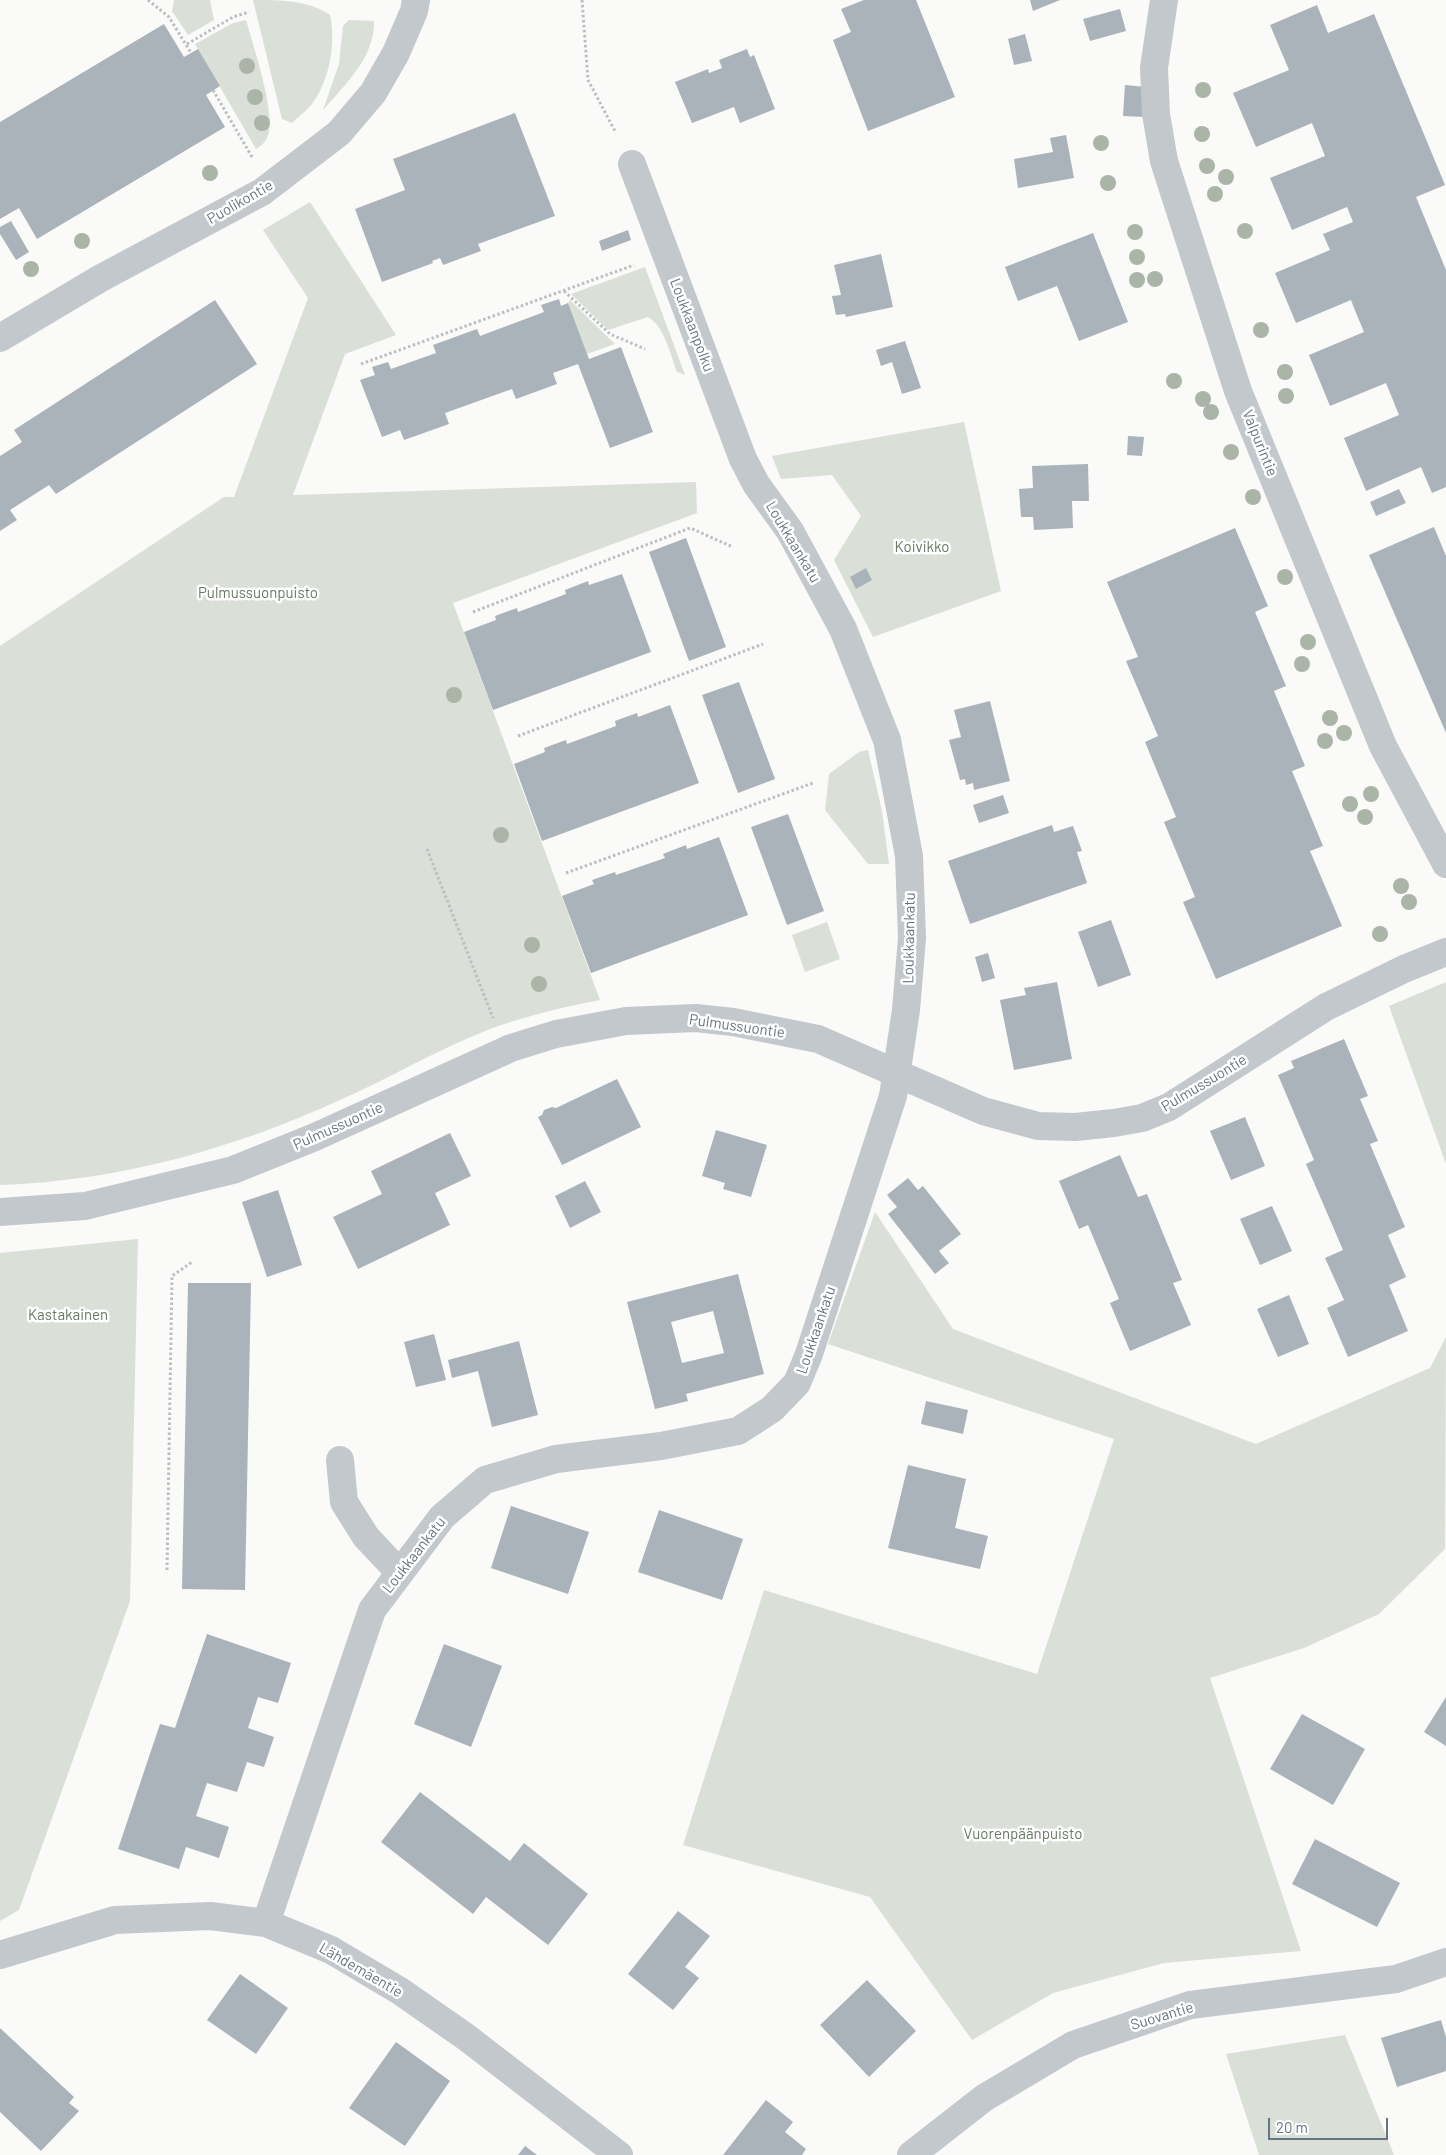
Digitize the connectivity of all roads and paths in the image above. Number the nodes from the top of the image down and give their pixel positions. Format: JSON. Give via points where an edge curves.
{"nodes":[{"id":1,"x":148,"y":0,"type":"edge"},
{"id":2,"x":416,"y":0,"type":"edge"},
{"id":3,"x":582,"y":0,"type":"edge"},
{"id":4,"x":1164,"y":0,"type":"edge"},
{"id":5,"x":249,"y":12,"type":"dead end"},
{"id":6,"x":187,"y":44,"type":"junction"},
{"id":7,"x":191,"y":53,"type":"dead end"},
{"id":8,"x":213,"y":90,"type":"dead end"},
{"id":9,"x":254,"y":159,"type":"dead end"},
{"id":10,"x":632,"y":164,"type":"joint"},
{"id":11,"x":665,"y":254,"type":"junction"},
{"id":12,"x":564,"y":290,"type":"junction"},
{"id":13,"x":0,"y":338,"type":"edge"},
{"id":14,"x":645,"y":349,"type":"dead end"},
{"id":15,"x":361,"y":364,"type":"dead end"},
{"id":16,"x":756,"y":484,"type":"joint"},
{"id":17,"x":733,"y":547,"type":"dead end"},
{"id":18,"x":473,"y":612,"type":"dead end"},
{"id":19,"x":763,"y":644,"type":"dead end"},
{"id":20,"x":518,"y":736,"type":"dead end"},
{"id":21,"x":813,"y":783,"type":"dead end"},
{"id":22,"x":427,"y":849,"type":"dead end"},
{"id":23,"x":1446,"y":864,"type":"edge"},
{"id":24,"x":566,"y":873,"type":"dead end"},
{"id":25,"x":1446,"y":952,"type":"edge"},
{"id":26,"x":510,"y":1048,"type":"junction"},
{"id":27,"x":896,"y":1072,"type":"junction"},
{"id":28,"x":0,"y":1212,"type":"edge"},
{"id":29,"x":192,"y":1262,"type":"dead end"},
{"id":30,"x":340,"y":1460,"type":"dead end"},
{"id":31,"x":168,"y":1570,"type":"dead end"},
{"id":32,"x":400,"y":1573,"type":"junction"},
{"id":33,"x":266,"y":1923,"type":"junction"},
{"id":34,"x":0,"y":1955,"type":"edge"},
{"id":35,"x":1446,"y":1962,"type":"edge"},
{"id":36,"x":619,"y":2155,"type":"edge"},
{"id":37,"x":910,"y":2155,"type":"edge"}],
"edges":[{"from":1,"to":6,"type":"path","via":[[169,17]]},
{"from":2,"to":13,"type":"street","name":"Puolikontie","via":[[396,53],[373,94],[339,133],[262,192],[101,278]]},
{"from":3,"to":10,"type":"path","via":[[588,80]]},
{"from":4,"to":23,"type":"street","name":"Valpurintie","via":[[1154,68],[1156,114],[1164,160],[1238,392],[1383,746]]},
{"from":5,"to":6,"type":"path","via":[[233,17]]},
{"from":6,"to":7,"type":"path"},
{"from":8,"to":9,"type":"path"},
{"from":10,"to":11,"type":"street","name":"Loukkaanpolku"},
{"from":11,"to":12,"type":"path"},
{"from":11,"to":16,"type":"street","name":"Loukkaanpolku","via":[[743,459]]},
{"from":12,"to":14,"type":"path","via":[[610,334]]},
{"from":12,"to":15,"type":"path"},
{"from":16,"to":27,"type":"street","name":"Loukkaankatu","via":[[790,531],[843,629],[887,740],[909,856],[910,884],[911,947],[906,1010]]},
{"from":17,"to":18,"type":"path","via":[[690,528]]},
{"from":19,"to":20,"type":"path"},
{"from":21,"to":24,"type":"path"},
{"from":22,"to":26,"type":"path","via":[[492,1018]]},
{"from":25,"to":27,"type":"street","name":"Pulmussuontie","via":[[1326,1007],[1169,1108],[1142,1118],[1076,1127],[1038,1126],[983,1111]]},
{"from":26,"to":27,"type":"street","name":"Pulmussuontie","via":[[556,1034],[626,1021],[696,1018],[818,1039]]},
{"from":26,"to":28,"type":"street","name":"Pulmussuontie","via":[[315,1137],[233,1170],[85,1206]]},
{"from":27,"to":32,"type":"street","name":"Loukkaankatu","via":[[893,1096],[809,1354],[797,1383],[772,1409],[738,1431],[661,1446],[556,1459],[485,1480],[442,1517]]},
{"from":29,"to":31,"type":"path","via":[[172,1276]]},
{"from":30,"to":32,"type":"street","via":[[344,1502],[366,1537]]},
{"from":32,"to":33,"type":"street","name":"Loukkaankatu","via":[[372,1610]]},
{"from":33,"to":34,"type":"street","name":"Lähdemäentie","via":[[210,1916],[114,1920]]},
{"from":33,"to":36,"type":"street","name":"Lähdemäentie","via":[[331,1950],[400,1991],[466,2037]]},
{"from":35,"to":37,"type":"street","name":"Suovantie","via":[[1396,1979],[1190,2005],[1073,2045],[984,2098]]}]}
